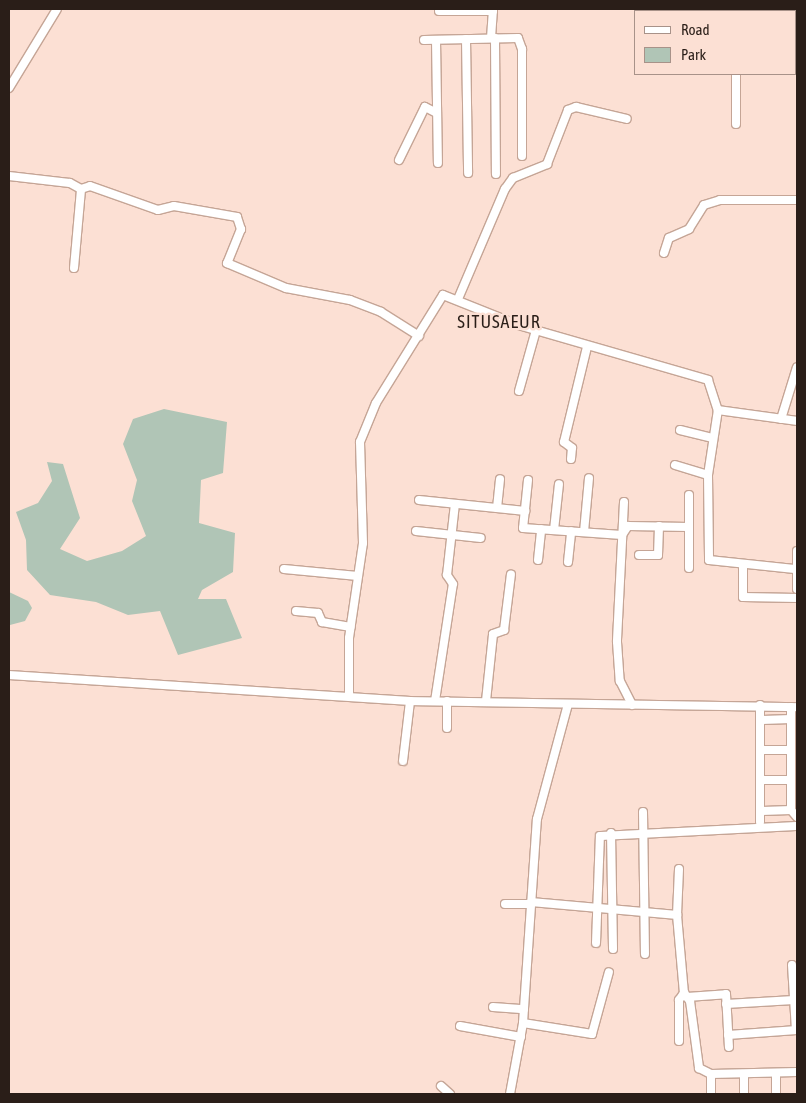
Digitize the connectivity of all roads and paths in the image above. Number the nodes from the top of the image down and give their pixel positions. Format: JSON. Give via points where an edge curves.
{"nodes":[{"id":1,"x":57,"y":9,"type":"edge"},
{"id":2,"x":493,"y":10,"type":"edge"},
{"id":3,"x":439,"y":11,"type":"dead end"},
{"id":4,"x":493,"y":38,"type":"junction"},
{"id":5,"x":466,"y":39,"type":"junction"},
{"id":6,"x":424,"y":40,"type":"dead end"},
{"id":7,"x":436,"y":40,"type":"junction"},
{"id":8,"x":736,"y":75,"type":"edge"},
{"id":9,"x":9,"y":88,"type":"edge"},
{"id":10,"x":438,"y":113,"type":"junction"},
{"id":11,"x":627,"y":119,"type":"dead end"},
{"id":12,"x":736,"y":124,"type":"dead end"},
{"id":13,"x":522,"y":156,"type":"dead end"},
{"id":14,"x":399,"y":160,"type":"dead end"},
{"id":15,"x":438,"y":163,"type":"dead end"},
{"id":16,"x":468,"y":173,"type":"dead end"},
{"id":17,"x":496,"y":174,"type":"dead end"},
{"id":18,"x":9,"y":176,"type":"edge"},
{"id":19,"x":81,"y":189,"type":"junction"},
{"id":20,"x":797,"y":200,"type":"edge"},
{"id":21,"x":664,"y":253,"type":"dead end"},
{"id":22,"x":74,"y":268,"type":"dead end"},
{"id":23,"x":458,"y":298,"type":"junction"},
{"id":24,"x":536,"y":330,"type":"junction"},
{"id":25,"x":419,"y":336,"type":"junction"},
{"id":26,"x":587,"y":346,"type":"junction"},
{"id":27,"x":797,"y":367,"type":"edge"},
{"id":28,"x":519,"y":391,"type":"dead end"},
{"id":29,"x":718,"y":410,"type":"junction"},
{"id":30,"x":782,"y":419,"type":"junction"},
{"id":31,"x":797,"y":421,"type":"edge"},
{"id":32,"x":680,"y":430,"type":"dead end"},
{"id":33,"x":713,"y":438,"type":"junction"},
{"id":34,"x":571,"y":459,"type":"dead end"},
{"id":35,"x":675,"y":465,"type":"dead end"},
{"id":36,"x":708,"y":475,"type":"junction"},
{"id":37,"x":589,"y":478,"type":"dead end"},
{"id":38,"x":500,"y":479,"type":"dead end"},
{"id":39,"x":528,"y":480,"type":"dead end"},
{"id":40,"x":558,"y":484,"type":"dead end"},
{"id":41,"x":689,"y":495,"type":"dead end"},
{"id":42,"x":419,"y":500,"type":"dead end"},
{"id":43,"x":624,"y":502,"type":"dead end"},
{"id":44,"x":455,"y":504,"type":"junction"},
{"id":45,"x":497,"y":508,"type":"junction"},
{"id":46,"x":525,"y":511,"type":"junction"},
{"id":47,"x":659,"y":526,"type":"junction"},
{"id":48,"x":689,"y":527,"type":"junction"},
{"id":49,"x":541,"y":530,"type":"junction"},
{"id":50,"x":554,"y":530,"type":"junction"},
{"id":51,"x":416,"y":531,"type":"dead end"},
{"id":52,"x":571,"y":532,"type":"junction"},
{"id":53,"x":584,"y":532,"type":"junction"},
{"id":54,"x":452,"y":534,"type":"junction"},
{"id":55,"x":622,"y":535,"type":"junction"},
{"id":56,"x":481,"y":538,"type":"dead end"},
{"id":57,"x":797,"y":550,"type":"edge"},
{"id":58,"x":639,"y":555,"type":"dead end"},
{"id":59,"x":538,"y":560,"type":"dead end"},
{"id":60,"x":568,"y":562,"type":"dead end"},
{"id":61,"x":743,"y":564,"type":"junction"},
{"id":62,"x":796,"y":565,"type":"edge"},
{"id":63,"x":688,"y":568,"type":"dead end"},
{"id":64,"x":284,"y":569,"type":"dead end"},
{"id":65,"x":511,"y":574,"type":"dead end"},
{"id":66,"x":358,"y":576,"type":"junction"},
{"id":67,"x":797,"y":589,"type":"edge"},
{"id":68,"x":797,"y":598,"type":"edge"},
{"id":69,"x":296,"y":611,"type":"dead end"},
{"id":70,"x":350,"y":627,"type":"junction"},
{"id":71,"x":9,"y":675,"type":"edge"},
{"id":72,"x":349,"y":695,"type":"junction"},
{"id":73,"x":410,"y":700,"type":"junction"},
{"id":74,"x":435,"y":701,"type":"junction"},
{"id":75,"x":447,"y":701,"type":"junction"},
{"id":76,"x":486,"y":701,"type":"junction"},
{"id":77,"x":568,"y":704,"type":"junction"},
{"id":78,"x":632,"y":705,"type":"junction"},
{"id":79,"x":760,"y":705,"type":"junction"},
{"id":80,"x":794,"y":707,"type":"edge"},
{"id":81,"x":762,"y":720,"type":"dead end"},
{"id":82,"x":792,"y":720,"type":"junction"},
{"id":83,"x":447,"y":728,"type":"dead end"},
{"id":84,"x":762,"y":750,"type":"dead end"},
{"id":85,"x":791,"y":750,"type":"junction"},
{"id":86,"x":403,"y":761,"type":"dead end"},
{"id":87,"x":762,"y":780,"type":"dead end"},
{"id":88,"x":791,"y":780,"type":"junction"},
{"id":89,"x":791,"y":810,"type":"junction"},
{"id":90,"x":762,"y":811,"type":"dead end"},
{"id":91,"x":643,"y":812,"type":"dead end"},
{"id":92,"x":797,"y":817,"type":"edge"},
{"id":93,"x":760,"y":822,"type":"dead end"},
{"id":94,"x":797,"y":826,"type":"edge"},
{"id":95,"x":611,"y":833,"type":"junction"},
{"id":96,"x":644,"y":834,"type":"junction"},
{"id":97,"x":679,"y":869,"type":"dead end"},
{"id":98,"x":530,"y":903,"type":"junction"},
{"id":99,"x":505,"y":904,"type":"dead end"},
{"id":100,"x":597,"y":908,"type":"junction"},
{"id":101,"x":611,"y":908,"type":"junction"},
{"id":102,"x":645,"y":908,"type":"junction"},
{"id":103,"x":677,"y":915,"type":"junction"},
{"id":104,"x":596,"y":943,"type":"dead end"},
{"id":105,"x":613,"y":949,"type":"dead end"},
{"id":106,"x":645,"y":954,"type":"dead end"},
{"id":107,"x":792,"y":965,"type":"dead end"},
{"id":108,"x":609,"y":972,"type":"dead end"},
{"id":109,"x":686,"y":995,"type":"junction"},
{"id":110,"x":794,"y":1000,"type":"junction"},
{"id":111,"x":726,"y":1004,"type":"junction"},
{"id":112,"x":493,"y":1007,"type":"dead end"},
{"id":113,"x":524,"y":1009,"type":"junction"},
{"id":114,"x":523,"y":1023,"type":"junction"},
{"id":115,"x":460,"y":1026,"type":"dead end"},
{"id":116,"x":797,"y":1030,"type":"edge"},
{"id":117,"x":728,"y":1035,"type":"junction"},
{"id":118,"x":521,"y":1037,"type":"junction"},
{"id":119,"x":679,"y":1042,"type":"dead end"},
{"id":120,"x":729,"y":1047,"type":"dead end"},
{"id":121,"x":797,"y":1072,"type":"edge"},
{"id":122,"x":776,"y":1073,"type":"junction"},
{"id":123,"x":711,"y":1074,"type":"junction"},
{"id":124,"x":744,"y":1075,"type":"junction"},
{"id":125,"x":441,"y":1086,"type":"dead end"},
{"id":126,"x":450,"y":1094,"type":"edge"},
{"id":127,"x":510,"y":1094,"type":"edge"},
{"id":128,"x":711,"y":1094,"type":"edge"},
{"id":129,"x":744,"y":1094,"type":"edge"},
{"id":130,"x":776,"y":1094,"type":"edge"}],
"edges":[{"from":1,"to":9,"type":"street"},
{"from":2,"to":3,"type":"street"},
{"from":2,"to":4,"type":"street"},
{"from":4,"to":5,"type":"street"},
{"from":4,"to":13,"type":"street","via":[[518,38],[522,49]]},
{"from":4,"to":17,"type":"street"},
{"from":5,"to":7,"type":"street"},
{"from":5,"to":16,"type":"street"},
{"from":6,"to":7,"type":"street"},
{"from":7,"to":10,"type":"street"},
{"from":8,"to":12,"type":"street"},
{"from":10,"to":14,"type":"street","via":[[425,107]]},
{"from":10,"to":15,"type":"street"},
{"from":11,"to":23,"type":"street","via":[[576,107],[568,110],[547,164],[513,178],[504,189]]},
{"from":18,"to":19,"type":"street","via":[[70,183]]},
{"from":19,"to":22,"type":"street"},
{"from":19,"to":25,"type":"street","via":[[108,191],[158,210],[174,206],[237,217],[241,228],[228,263],[286,288],[350,300],[381,312]]},
{"from":20,"to":21,"type":"street","via":[[720,200],[704,204],[689,228],[669,238]]},
{"from":23,"to":24,"type":"street"},
{"from":23,"to":25,"type":"street","via":[[440,297]]},
{"from":24,"to":26,"type":"street"},
{"from":24,"to":28,"type":"street"},
{"from":25,"to":66,"type":"street","via":[[376,403],[362,435],[363,543]]},
{"from":26,"to":29,"type":"street","via":[[711,382]]},
{"from":26,"to":34,"type":"street","via":[[564,442],[572,448]]},
{"from":27,"to":30,"type":"street"},
{"from":29,"to":30,"type":"street"},
{"from":29,"to":33,"type":"street"},
{"from":30,"to":31,"type":"street"},
{"from":32,"to":33,"type":"street"},
{"from":33,"to":36,"type":"street"},
{"from":35,"to":36,"type":"street"},
{"from":36,"to":61,"type":"street","via":[[707,556],[711,562]]},
{"from":37,"to":53,"type":"street"},
{"from":38,"to":45,"type":"street"},
{"from":39,"to":46,"type":"street"},
{"from":40,"to":50,"type":"street"},
{"from":41,"to":48,"type":"street"},
{"from":42,"to":44,"type":"street"},
{"from":43,"to":55,"type":"street"},
{"from":44,"to":45,"type":"street"},
{"from":44,"to":54,"type":"street"},
{"from":45,"to":46,"type":"street"},
{"from":46,"to":49,"type":"street","via":[[524,528]]},
{"from":47,"to":48,"type":"street"},
{"from":47,"to":55,"type":"street","via":[[628,526]]},
{"from":47,"to":58,"type":"street","via":[[658,555]]},
{"from":48,"to":63,"type":"street"},
{"from":49,"to":50,"type":"street"},
{"from":49,"to":59,"type":"street"},
{"from":50,"to":52,"type":"street"},
{"from":51,"to":54,"type":"street"},
{"from":52,"to":53,"type":"street"},
{"from":52,"to":60,"type":"street"},
{"from":53,"to":55,"type":"street"},
{"from":54,"to":56,"type":"street"},
{"from":54,"to":74,"type":"street","via":[[447,575],[453,584]]},
{"from":55,"to":78,"type":"street","via":[[617,642],[620,681]]},
{"from":57,"to":62,"type":"street"},
{"from":61,"to":62,"type":"street"},
{"from":61,"to":68,"type":"street","via":[[743,597]]},
{"from":62,"to":67,"type":"street"},
{"from":64,"to":66,"type":"street"},
{"from":65,"to":76,"type":"street","via":[[504,630],[493,634]]},
{"from":66,"to":70,"type":"street"},
{"from":69,"to":70,"type":"street","via":[[318,613],[322,622]]},
{"from":70,"to":72,"type":"street"},
{"from":71,"to":72,"type":"street"},
{"from":72,"to":73,"type":"street"},
{"from":73,"to":74,"type":"street"},
{"from":73,"to":86,"type":"street"},
{"from":74,"to":75,"type":"street"},
{"from":75,"to":76,"type":"street"},
{"from":75,"to":83,"type":"street"},
{"from":76,"to":77,"type":"street"},
{"from":77,"to":78,"type":"street"},
{"from":77,"to":98,"type":"street","via":[[540,799]]},
{"from":78,"to":79,"type":"street"},
{"from":79,"to":80,"type":"street"},
{"from":79,"to":93,"type":"street"},
{"from":80,"to":82,"type":"street"},
{"from":81,"to":82,"type":"street"},
{"from":82,"to":85,"type":"street"},
{"from":84,"to":85,"type":"street"},
{"from":85,"to":88,"type":"street"},
{"from":87,"to":88,"type":"street"},
{"from":88,"to":89,"type":"street"},
{"from":89,"to":90,"type":"street"},
{"from":89,"to":92,"type":"street"},
{"from":91,"to":96,"type":"street"},
{"from":94,"to":96,"type":"street"},
{"from":95,"to":96,"type":"street"},
{"from":95,"to":100,"type":"street","via":[[598,839]]},
{"from":95,"to":101,"type":"street"},
{"from":96,"to":102,"type":"street"},
{"from":97,"to":103,"type":"street"},
{"from":98,"to":99,"type":"street"},
{"from":98,"to":100,"type":"street"},
{"from":98,"to":113,"type":"street"},
{"from":100,"to":101,"type":"street"},
{"from":100,"to":104,"type":"street"},
{"from":101,"to":102,"type":"street"},
{"from":101,"to":105,"type":"street"},
{"from":102,"to":103,"type":"street","via":[[661,915]]},
{"from":102,"to":106,"type":"street"},
{"from":103,"to":109,"type":"street"},
{"from":107,"to":110,"type":"street"},
{"from":108,"to":114,"type":"street","via":[[592,1034]]},
{"from":109,"to":111,"type":"street","via":[[726,994]]},
{"from":109,"to":119,"type":"street","via":[[679,1000]]},
{"from":109,"to":123,"type":"street","via":[[696,1063]]},
{"from":110,"to":111,"type":"street"},
{"from":110,"to":116,"type":"street"},
{"from":111,"to":117,"type":"street"},
{"from":112,"to":113,"type":"street"},
{"from":113,"to":114,"type":"street"},
{"from":114,"to":118,"type":"street"},
{"from":115,"to":118,"type":"street"},
{"from":116,"to":117,"type":"street"},
{"from":117,"to":120,"type":"street"},
{"from":118,"to":127,"type":"street"},
{"from":121,"to":122,"type":"street"},
{"from":122,"to":124,"type":"street"},
{"from":122,"to":130,"type":"street"},
{"from":123,"to":124,"type":"street"},
{"from":123,"to":128,"type":"street"},
{"from":124,"to":129,"type":"street"},
{"from":125,"to":126,"type":"street"}]}
